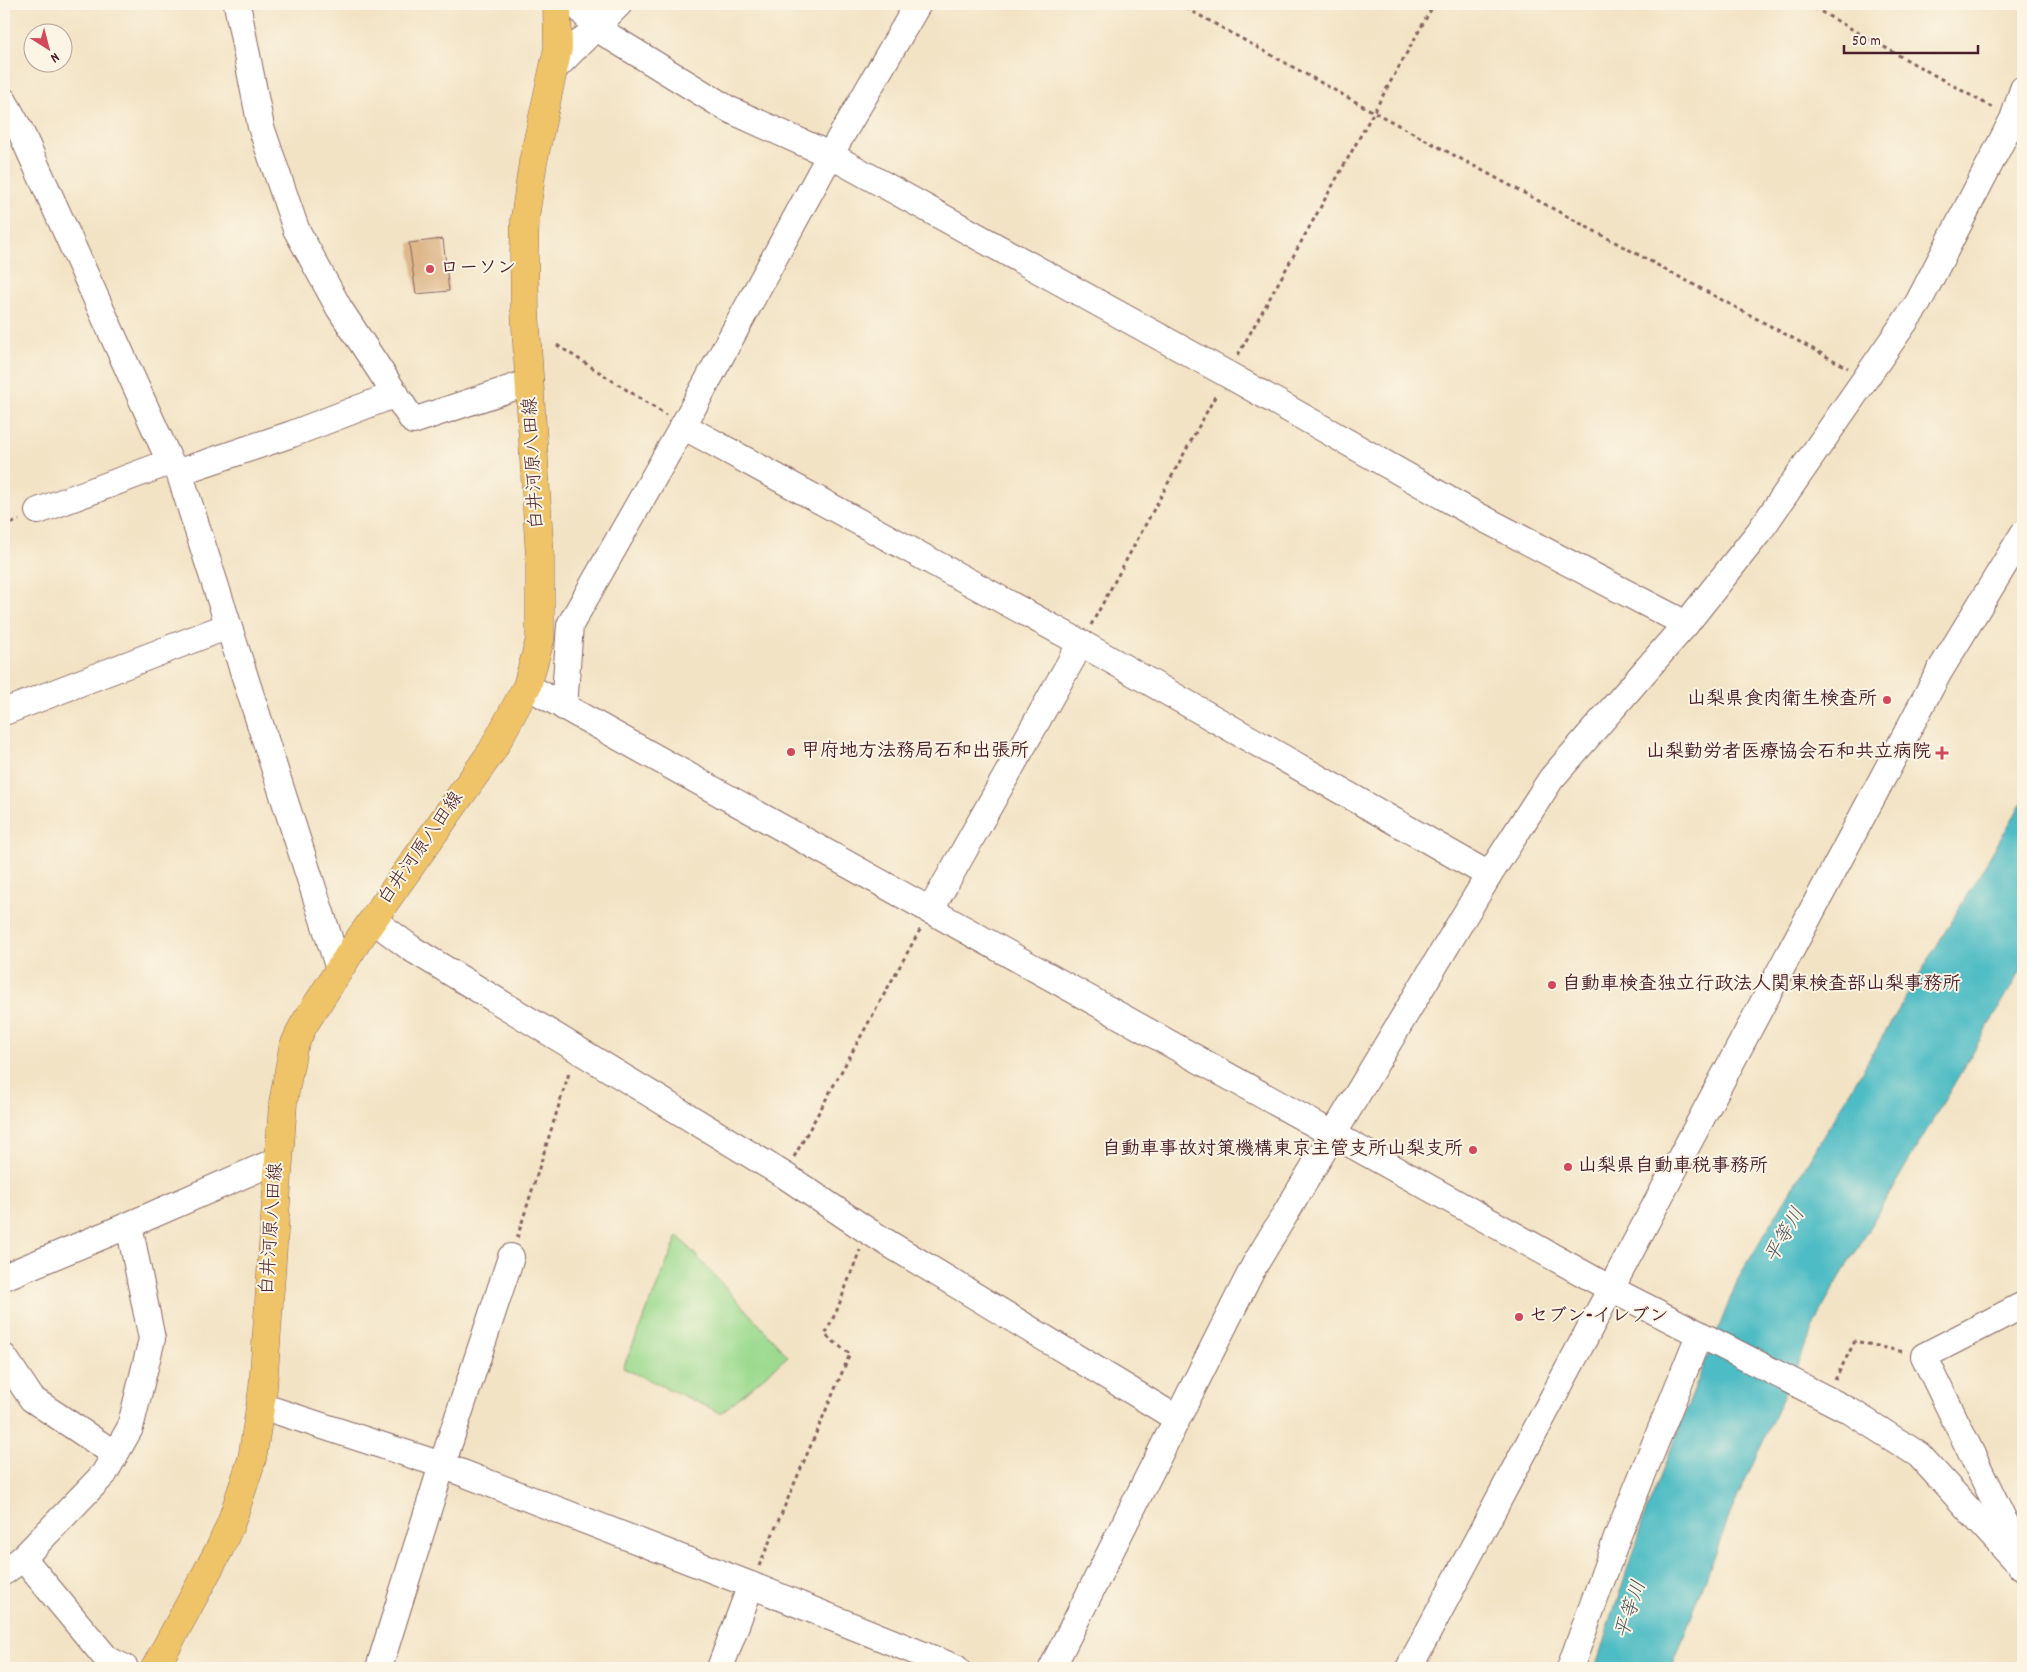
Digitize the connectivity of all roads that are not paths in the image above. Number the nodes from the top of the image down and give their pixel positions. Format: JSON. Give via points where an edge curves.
{"nodes":[{"id":1,"x":237,"y":4,"type":"edge"},
{"id":2,"x":557,"y":4,"type":"edge"},
{"id":3,"x":576,"y":4,"type":"edge"},
{"id":4,"x":619,"y":4,"type":"edge"},
{"id":5,"x":918,"y":4,"type":"edge"},
{"id":6,"x":596,"y":28,"type":"junction"},
{"id":7,"x":555,"y":68,"type":"junction"},
{"id":8,"x":2023,"y":90,"type":"edge"},
{"id":9,"x":4,"y":101,"type":"edge"},
{"id":10,"x":830,"y":155,"type":"junction"},
{"id":11,"x":530,"y":382,"type":"junction"},
{"id":12,"x":396,"y":394,"type":"junction"},
{"id":13,"x":683,"y":426,"type":"junction"},
{"id":14,"x":174,"y":467,"type":"junction"},
{"id":15,"x":38,"y":511,"type":"dead end"},
{"id":16,"x":2023,"y":534,"type":"edge"},
{"id":17,"x":1686,"y":624,"type":"junction"},
{"id":18,"x":228,"y":626,"type":"junction"},
{"id":19,"x":1081,"y":643,"type":"junction"},
{"id":20,"x":527,"y":686,"type":"junction"},
{"id":21,"x":564,"y":707,"type":"junction"},
{"id":22,"x":4,"y":712,"type":"edge"},
{"id":23,"x":1489,"y":875,"type":"junction"},
{"id":24,"x":930,"y":911,"type":"junction"},
{"id":25,"x":373,"y":920,"type":"junction"},
{"id":26,"x":339,"y":969,"type":"junction"},
{"id":27,"x":1331,"y":1135,"type":"junction"},
{"id":28,"x":278,"y":1160,"type":"junction"},
{"id":29,"x":129,"y":1225,"type":"junction"},
{"id":30,"x":511,"y":1257,"type":"road end"},
{"id":31,"x":4,"y":1277,"type":"edge"},
{"id":32,"x":1611,"y":1289,"type":"junction"},
{"id":33,"x":2023,"y":1305,"type":"edge"},
{"id":34,"x":1703,"y":1336,"type":"junction"},
{"id":35,"x":4,"y":1356,"type":"edge"},
{"id":36,"x":261,"y":1406,"type":"junction"},
{"id":37,"x":1176,"y":1418,"type":"junction"},
{"id":38,"x":115,"y":1454,"type":"junction"},
{"id":39,"x":442,"y":1465,"type":"junction"},
{"id":40,"x":2019,"y":1564,"type":"edge"},
{"id":41,"x":13,"y":1565,"type":"edge"},
{"id":42,"x":751,"y":1585,"type":"junction"},
{"id":43,"x":124,"y":1668,"type":"edge"},
{"id":44,"x":155,"y":1668,"type":"edge"},
{"id":45,"x":379,"y":1668,"type":"edge"},
{"id":46,"x":720,"y":1668,"type":"edge"},
{"id":47,"x":956,"y":1668,"type":"edge"},
{"id":48,"x":1052,"y":1668,"type":"edge"},
{"id":49,"x":1409,"y":1668,"type":"edge"},
{"id":50,"x":1570,"y":1668,"type":"edge"}],
"edges":[{"from":1,"to":12,"type":"street","via":[[260,127],[296,229],[339,308]]},
{"from":2,"to":7,"type":"main road","name":"白井河原八田線"},
{"from":3,"to":6,"type":"street"},
{"from":4,"to":6,"type":"street"},
{"from":5,"to":10,"type":"street"},
{"from":6,"to":7,"type":"street"},
{"from":6,"to":10,"type":"street","via":[[728,109]]},
{"from":7,"to":11,"type":"main road","name":"白井河原八田線","via":[[533,162],[525,218],[525,310]]},
{"from":8,"to":17,"type":"street","via":[[2013,119],[1918,304],[1759,532]]},
{"from":9,"to":14,"type":"street"},
{"from":10,"to":13,"type":"street"},
{"from":10,"to":17,"type":"street","via":[[1467,510]]},
{"from":11,"to":12,"type":"street","via":[[413,421]]},
{"from":11,"to":20,"type":"main road","name":"白井河原八田線","via":[[542,603],[540,640]]},
{"from":12,"to":14,"type":"street","via":[[292,434]]},
{"from":13,"to":19,"type":"street"},
{"from":13,"to":21,"type":"street","via":[[570,626]]},
{"from":14,"to":15,"type":"street"},
{"from":14,"to":18,"type":"street"},
{"from":16,"to":32,"type":"street","via":[[1939,672]]},
{"from":17,"to":23,"type":"street","via":[[1551,779]]},
{"from":18,"to":22,"type":"street"},
{"from":18,"to":26,"type":"street"},
{"from":19,"to":23,"type":"street"},
{"from":19,"to":24,"type":"street"},
{"from":20,"to":21,"type":"street"},
{"from":20,"to":25,"type":"main road","name":"白井河原八田線","via":[[492,751]]},
{"from":21,"to":24,"type":"street"},
{"from":23,"to":27,"type":"street"},
{"from":24,"to":27,"type":"street"},
{"from":25,"to":26,"type":"main road","name":"白井河原八田線"},
{"from":25,"to":37,"type":"street","via":[[412,949]]},
{"from":26,"to":28,"type":"main road","name":"白井河原八田線","via":[[303,1026],[294,1048],[283,1103]]},
{"from":27,"to":32,"type":"street"},
{"from":27,"to":37,"type":"street","via":[[1254,1266]]},
{"from":28,"to":29,"type":"street"},
{"from":28,"to":36,"type":"main road","name":"白井河原八田線"},
{"from":29,"to":31,"type":"street"},
{"from":29,"to":38,"type":"street","via":[[152,1339],[130,1428]]},
{"from":30,"to":39,"type":"street"},
{"from":32,"to":34,"type":"street"},
{"from":32,"to":49,"type":"street"},
{"from":33,"to":40,"type":"street","via":[[1924,1356],[2015,1543]]},
{"from":34,"to":40,"type":"street","via":[[1825,1398],[1919,1455]]},
{"from":34,"to":50,"type":"street","via":[[1618,1535]]},
{"from":35,"to":38,"type":"street","via":[[32,1399]]},
{"from":36,"to":39,"type":"street"},
{"from":36,"to":44,"type":"main road","name":"白井河原八田線","via":[[252,1460],[231,1523]]},
{"from":37,"to":48,"type":"street"},
{"from":38,"to":41,"type":"street","via":[[104,1474]]},
{"from":39,"to":42,"type":"street"},
{"from":39,"to":45,"type":"street"},
{"from":41,"to":43,"type":"street","via":[[107,1659]]},
{"from":42,"to":46,"type":"street"},
{"from":42,"to":47,"type":"street"}]}
